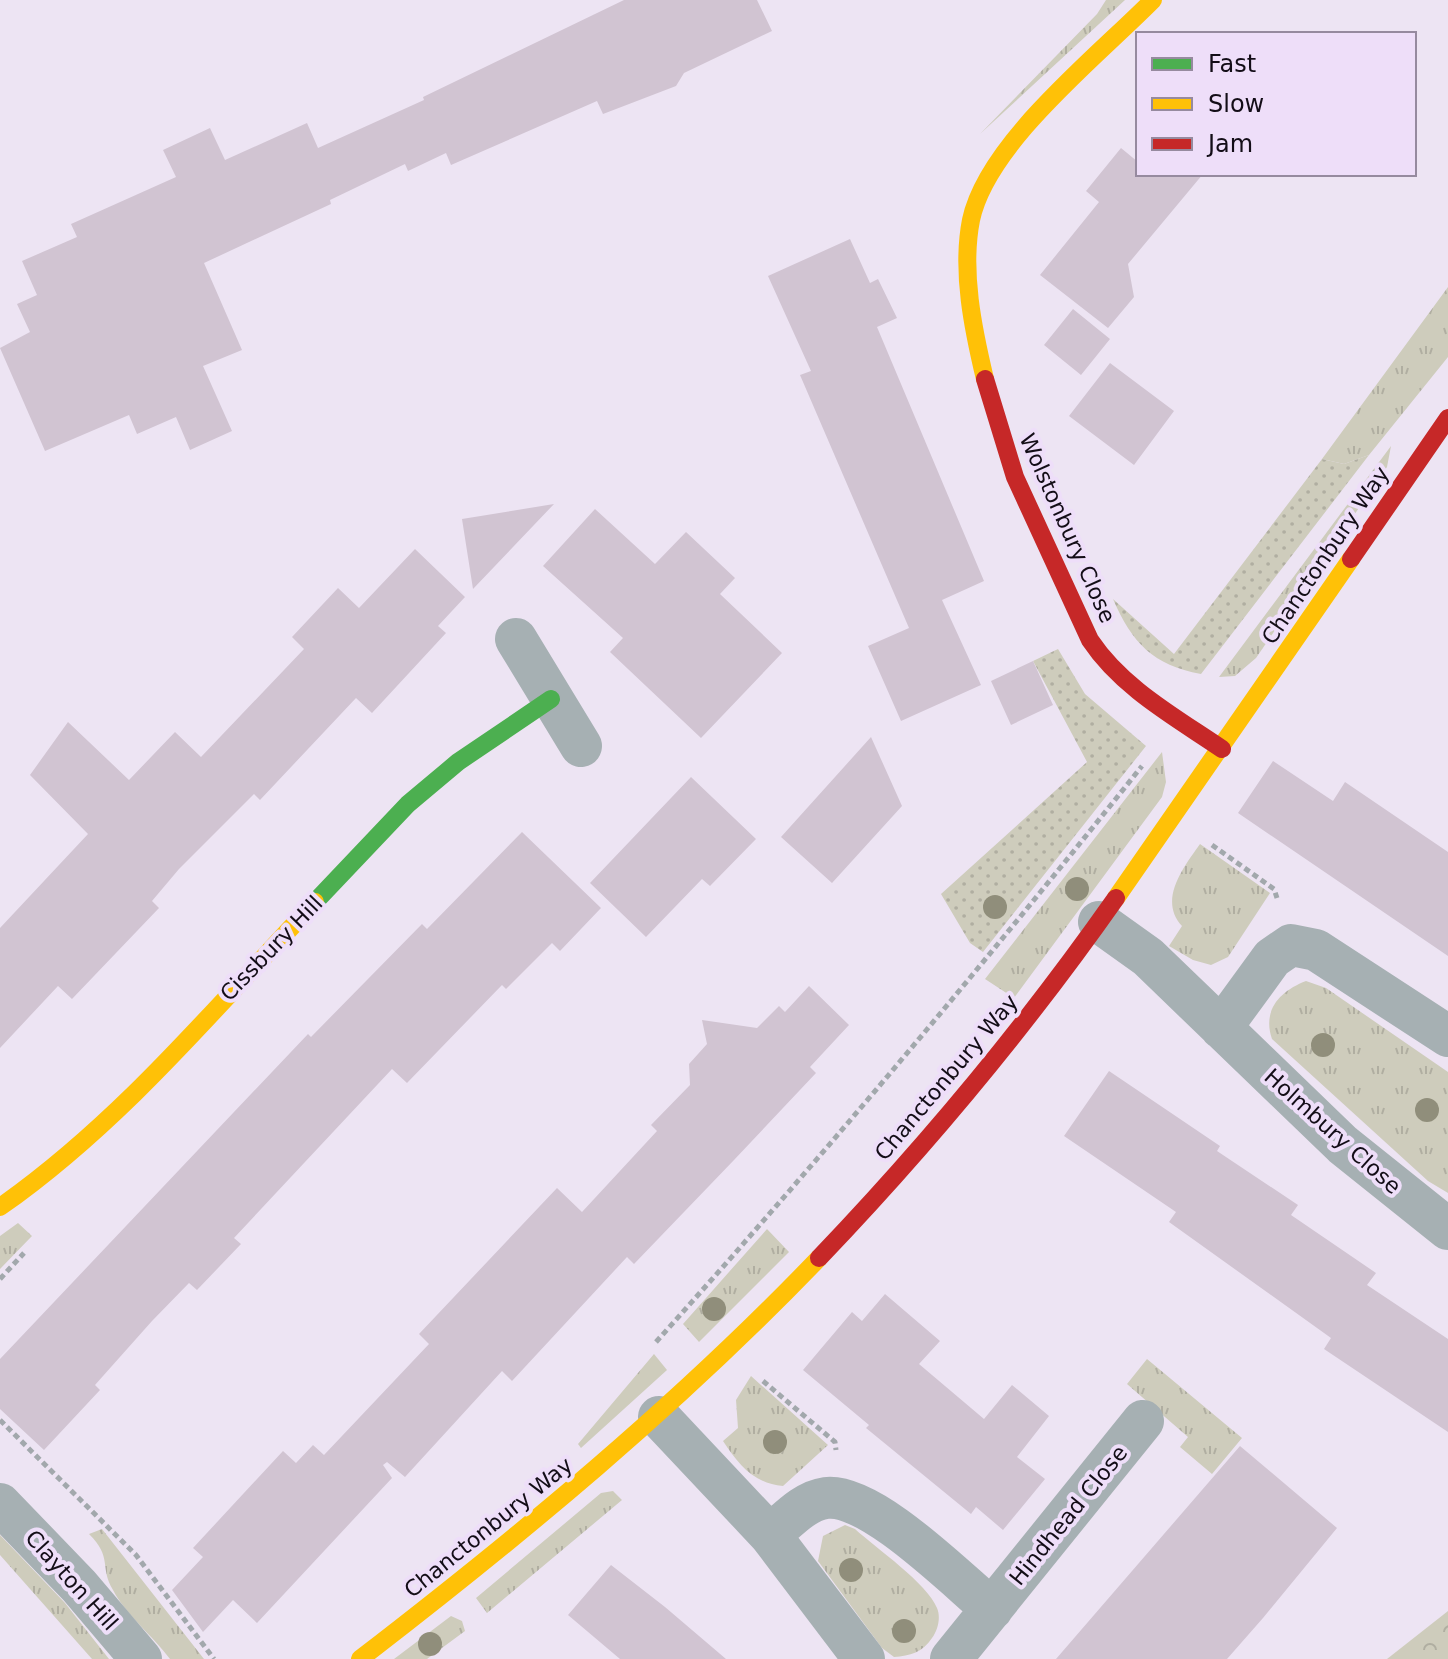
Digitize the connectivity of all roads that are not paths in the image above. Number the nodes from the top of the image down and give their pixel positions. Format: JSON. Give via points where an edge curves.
{"nodes":[{"id":1,"x":1153,"y":0,"type":"edge"},
{"id":2,"x":1448,"y":418,"type":"edge"},
{"id":3,"x":516,"y":639,"type":"dead end"},
{"id":4,"x":551,"y":699,"type":"junction"},
{"id":5,"x":581,"y":746,"type":"dead end"},
{"id":6,"x":1222,"y":749,"type":"junction"},
{"id":7,"x":1099,"y":922,"type":"junction"},
{"id":8,"x":1221,"y":1028,"type":"junction"},
{"id":9,"x":1448,"y":1036,"type":"edge"},
{"id":10,"x":0,"y":1207,"type":"edge"},
{"id":11,"x":1448,"y":1229,"type":"edge"},
{"id":12,"x":659,"y":1417,"type":"junction"},
{"id":13,"x":1143,"y":1421,"type":"dead end"},
{"id":14,"x":0,"y":1504,"type":"edge"},
{"id":15,"x":770,"y":1535,"type":"junction"},
{"id":16,"x":992,"y":1609,"type":"junction"},
{"id":17,"x":141,"y":1659,"type":"edge"},
{"id":18,"x":360,"y":1659,"type":"edge"},
{"id":19,"x":864,"y":1659,"type":"edge"},
{"id":20,"x":951,"y":1659,"type":"edge"}],
"edges":[{"from":1,"to":6,"type":"street","name":"Wolstonbury Close","via":[[995,168],[978,196],[969,231],[970,280],[988,396],[1015,477],[1085,631],[1105,660]]},
{"from":2,"to":6,"type":"street","name":"Chanctonbury Way"},
{"from":3,"to":4,"type":"street"},
{"from":4,"to":5,"type":"street"},
{"from":4,"to":10,"type":"street","name":"Cissbury Hill","via":[[458,762],[408,804],[101,1128]]},
{"from":6,"to":7,"type":"street","name":"Chanctonbury Way"},
{"from":7,"to":8,"type":"street","name":"Holmbury Close","via":[[1148,957]]},
{"from":7,"to":12,"type":"street","name":"Chanctonbury Way","via":[[1022,1027],[920,1149]]},
{"from":8,"to":9,"type":"street","via":[[1272,958],[1291,945],[1316,950]]},
{"from":8,"to":11,"type":"street","name":"Holmbury Close","via":[[1343,1145]]},
{"from":12,"to":15,"type":"street"},
{"from":12,"to":18,"type":"street","name":"Chanctonbury Way","via":[[464,1581]]},
{"from":13,"to":16,"type":"street","name":"Hindhead Close"},
{"from":14,"to":17,"type":"street","name":"Clayton Hill"},
{"from":15,"to":16,"type":"street","via":[[810,1503],[845,1498],[878,1514]]},
{"from":15,"to":19,"type":"street"},
{"from":16,"to":20,"type":"street","name":"Hindhead Close"}]}
